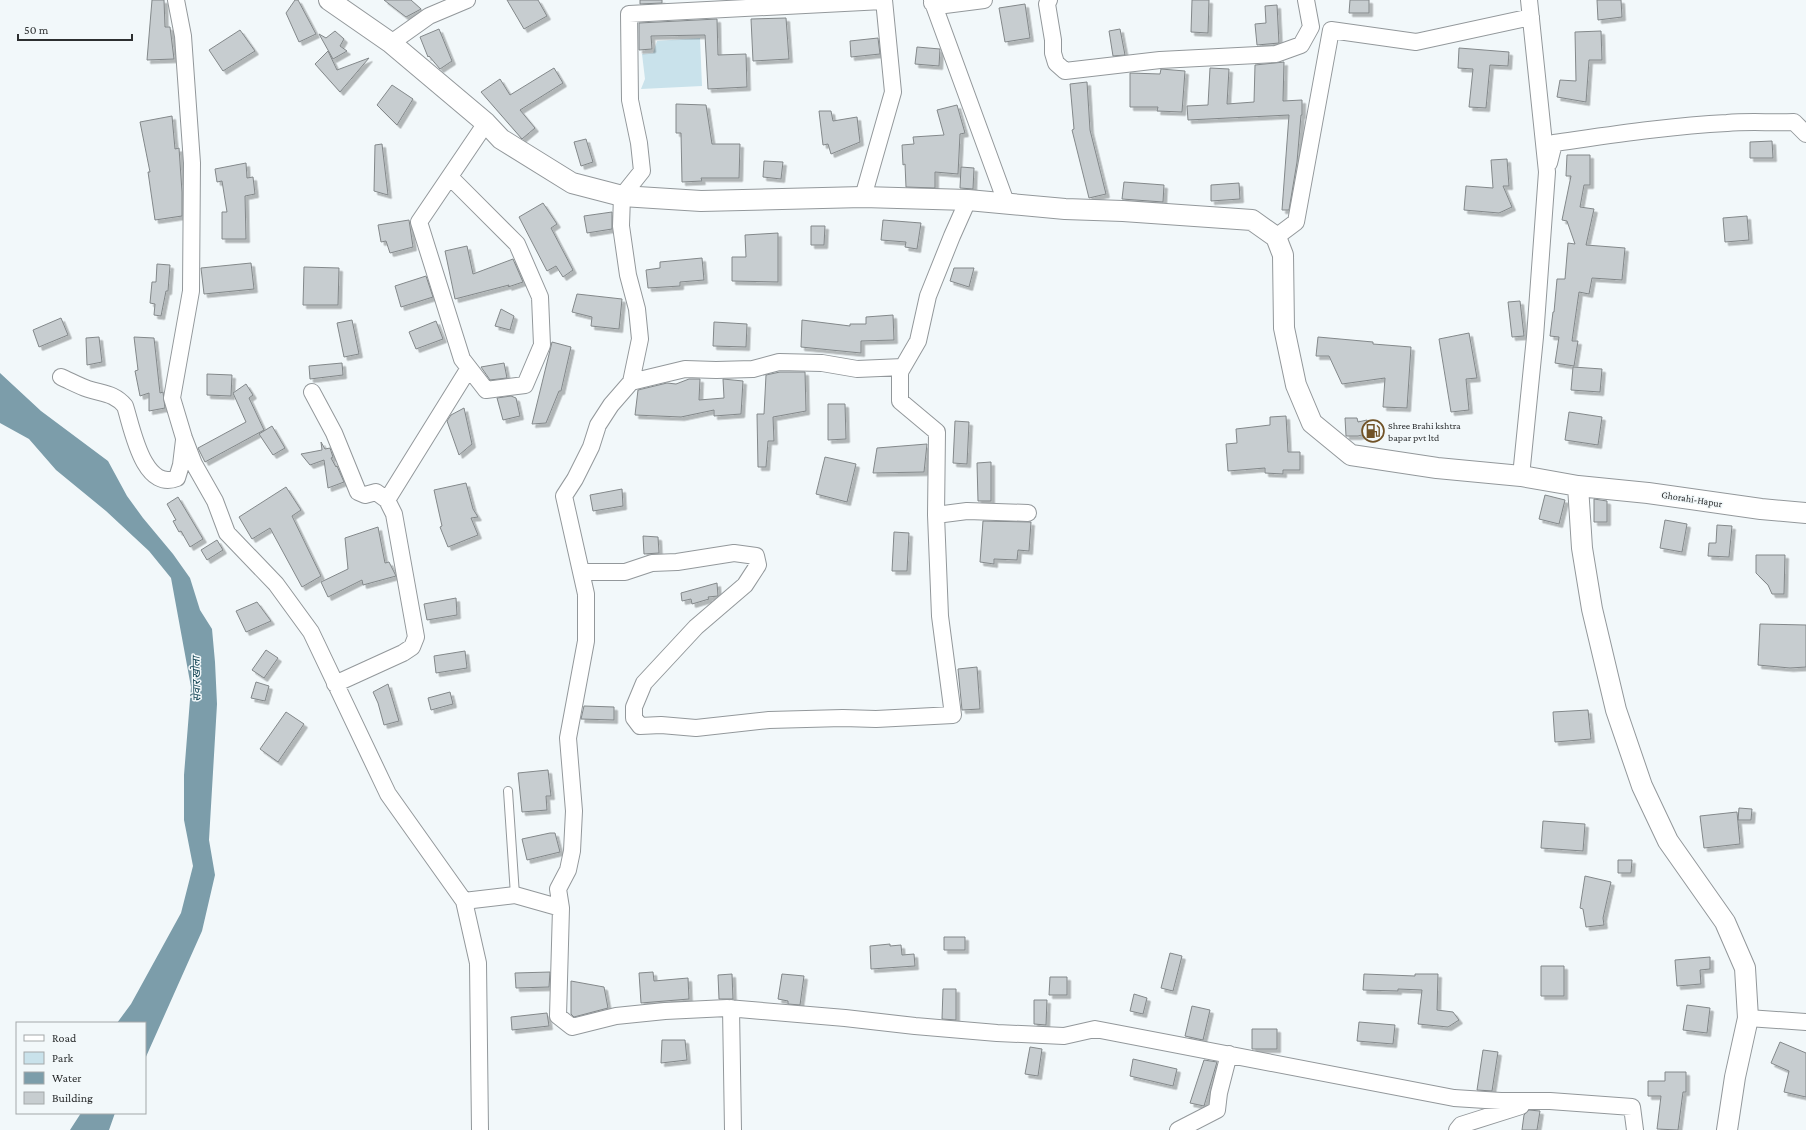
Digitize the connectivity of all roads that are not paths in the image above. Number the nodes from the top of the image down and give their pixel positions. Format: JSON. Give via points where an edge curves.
{"nodes":[{"id":1,"x":176,"y":0,"type":"edge"},
{"id":2,"x":329,"y":0,"type":"edge"},
{"id":3,"x":467,"y":0,"type":"edge"},
{"id":4,"x":984,"y":0,"type":"edge"},
{"id":5,"x":1050,"y":0,"type":"edge"},
{"id":6,"x":1306,"y":0,"type":"edge"},
{"id":7,"x":1529,"y":0,"type":"edge"},
{"id":8,"x":884,"y":1,"type":"edge"},
{"id":9,"x":932,"y":1,"type":"edge"},
{"id":10,"x":1531,"y":17,"type":"junction"},
{"id":11,"x":391,"y":43,"type":"junction"},
{"id":12,"x":486,"y":123,"type":"junction"},
{"id":13,"x":1806,"y":134,"type":"edge"},
{"id":14,"x":1547,"y":172,"type":"junction"},
{"id":15,"x":450,"y":177,"type":"junction"},
{"id":16,"x":622,"y":196,"type":"junction"},
{"id":17,"x":863,"y":197,"type":"junction"},
{"id":18,"x":968,"y":200,"type":"junction"},
{"id":19,"x":1007,"y":205,"type":"junction"},
{"id":20,"x":1276,"y":237,"type":"junction"},
{"id":21,"x":903,"y":367,"type":"junction"},
{"id":22,"x":469,"y":368,"type":"junction"},
{"id":23,"x":61,"y":377,"type":"dead end"},
{"id":24,"x":631,"y":382,"type":"junction"},
{"id":25,"x":312,"y":392,"type":"dead end"},
{"id":26,"x":184,"y":438,"type":"junction"},
{"id":27,"x":1521,"y":476,"type":"junction"},
{"id":28,"x":1578,"y":486,"type":"junction"},
{"id":29,"x":387,"y":500,"type":"junction"},
{"id":30,"x":1028,"y":512,"type":"dead end"},
{"id":31,"x":1806,"y":513,"type":"edge"},
{"id":32,"x":936,"y":515,"type":"junction"},
{"id":33,"x":581,"y":572,"type":"junction"},
{"id":34,"x":335,"y":684,"type":"junction"},
{"id":35,"x":508,"y":791,"type":"dead end"},
{"id":36,"x":515,"y":895,"type":"junction"},
{"id":37,"x":464,"y":901,"type":"junction"},
{"id":38,"x":561,"y":908,"type":"junction"},
{"id":39,"x":731,"y":1008,"type":"junction"},
{"id":40,"x":1748,"y":1018,"type":"junction"},
{"id":41,"x":1806,"y":1022,"type":"edge"},
{"id":42,"x":1229,"y":1054,"type":"junction"},
{"id":43,"x":1550,"y":1101,"type":"junction"},
{"id":44,"x":480,"y":1130,"type":"edge"},
{"id":45,"x":733,"y":1130,"type":"edge"},
{"id":46,"x":1178,"y":1130,"type":"edge"},
{"id":47,"x":1457,"y":1130,"type":"edge"},
{"id":48,"x":1635,"y":1130,"type":"edge"},
{"id":49,"x":1727,"y":1130,"type":"edge"}],
"edges":[{"from":1,"to":26,"type":"street","via":[[184,36],[192,163],[190,291],[172,398]]},
{"from":2,"to":11,"type":"street"},
{"from":3,"to":11,"type":"street","via":[[430,16]]},
{"from":4,"to":9,"type":"street","via":[[945,4]]},
{"from":5,"to":6,"type":"street","via":[[1047,4],[1053,53],[1056,63],[1065,71],[1160,60],[1276,54],[1301,45],[1311,27]]},
{"from":7,"to":10,"type":"street"},
{"from":8,"to":16,"type":"street","via":[[629,14],[630,100],[642,172]]},
{"from":8,"to":17,"type":"street","via":[[893,92]]},
{"from":9,"to":19,"type":"street"},
{"from":10,"to":14,"type":"street"},
{"from":10,"to":20,"type":"street","via":[[1416,42],[1331,30],[1296,222]]},
{"from":11,"to":12,"type":"street"},
{"from":12,"to":15,"type":"street"},
{"from":12,"to":16,"type":"street","via":[[501,139],[572,183]]},
{"from":13,"to":14,"type":"street","via":[[1794,122],[1729,122],[1554,143]]},
{"from":14,"to":27,"type":"street","via":[[1535,337]]},
{"from":15,"to":22,"type":"street","via":[[419,222],[462,359]]},
{"from":15,"to":22,"type":"street","via":[[517,244],[540,297],[542,345],[525,385],[486,390]]},
{"from":16,"to":17,"type":"street","via":[[701,201]]},
{"from":16,"to":24,"type":"street","via":[[621,226],[628,275],[637,309],[640,339]]},
{"from":17,"to":18,"type":"street"},
{"from":18,"to":19,"type":"street"},
{"from":18,"to":21,"type":"street","via":[[928,296],[918,341]]},
{"from":19,"to":20,"type":"street","via":[[1252,220]]},
{"from":20,"to":27,"type":"street","name":"Ghorahi-Hapur","via":[[1282,255],[1284,328],[1296,385],[1312,423],[1351,455],[1437,468]]},
{"from":21,"to":24,"type":"street","via":[[857,370],[822,363],[780,362],[753,368],[685,369]]},
{"from":21,"to":32,"type":"street","via":[[900,372],[900,401],[937,432]]},
{"from":22,"to":29,"type":"street"},
{"from":23,"to":26,"type":"street","via":[[121,401],[126,406],[145,466],[166,480],[173,480],[179,475]]},
{"from":24,"to":33,"type":"street","via":[[598,425],[591,446],[564,496]]},
{"from":25,"to":29,"type":"street","via":[[337,440],[358,492],[365,495],[376,492]]},
{"from":26,"to":34,"type":"street","via":[[194,464],[215,501],[227,533],[276,584],[311,632]]},
{"from":27,"to":28,"type":"street","name":"Ghorahi-Hapur"},
{"from":28,"to":31,"type":"street","name":"Ghorahi-Hapur","via":[[1648,492],[1761,510]]},
{"from":28,"to":40,"type":"street","via":[[1582,548],[1592,609],[1616,710],[1642,786],[1668,841],[1725,922],[1745,968]]},
{"from":29,"to":34,"type":"street","via":[[394,514],[416,637],[412,647],[403,653]]},
{"from":30,"to":32,"type":"street"},
{"from":32,"to":33,"type":"street","via":[[940,616],[953,715],[769,720],[696,728],[640,726],[634,718],[634,708],[644,683],[696,627],[745,585],[758,565],[756,556],[734,552],[652,564],[625,572]]},
{"from":33,"to":38,"type":"street","via":[[586,594],[586,641],[568,738],[574,811],[572,852],[568,870],[558,889]]},
{"from":34,"to":37,"type":"street","via":[[388,794]]},
{"from":35,"to":36,"type":"lane"},
{"from":36,"to":37,"type":"street"},
{"from":36,"to":38,"type":"street"},
{"from":37,"to":44,"type":"street","via":[[478,963]]},
{"from":38,"to":39,"type":"street","via":[[558,1016],[572,1027],[616,1016]]},
{"from":39,"to":42,"type":"street","via":[[998,1033],[1064,1036],[1095,1029]]},
{"from":39,"to":45,"type":"street"},
{"from":40,"to":41,"type":"street"},
{"from":40,"to":49,"type":"street"},
{"from":42,"to":43,"type":"street","via":[[1454,1098]]},
{"from":42,"to":46,"type":"street","via":[[1217,1110]]},
{"from":43,"to":47,"type":"street","via":[[1527,1105],[1461,1125]]},
{"from":43,"to":48,"type":"street","via":[[1632,1107]]}]}
